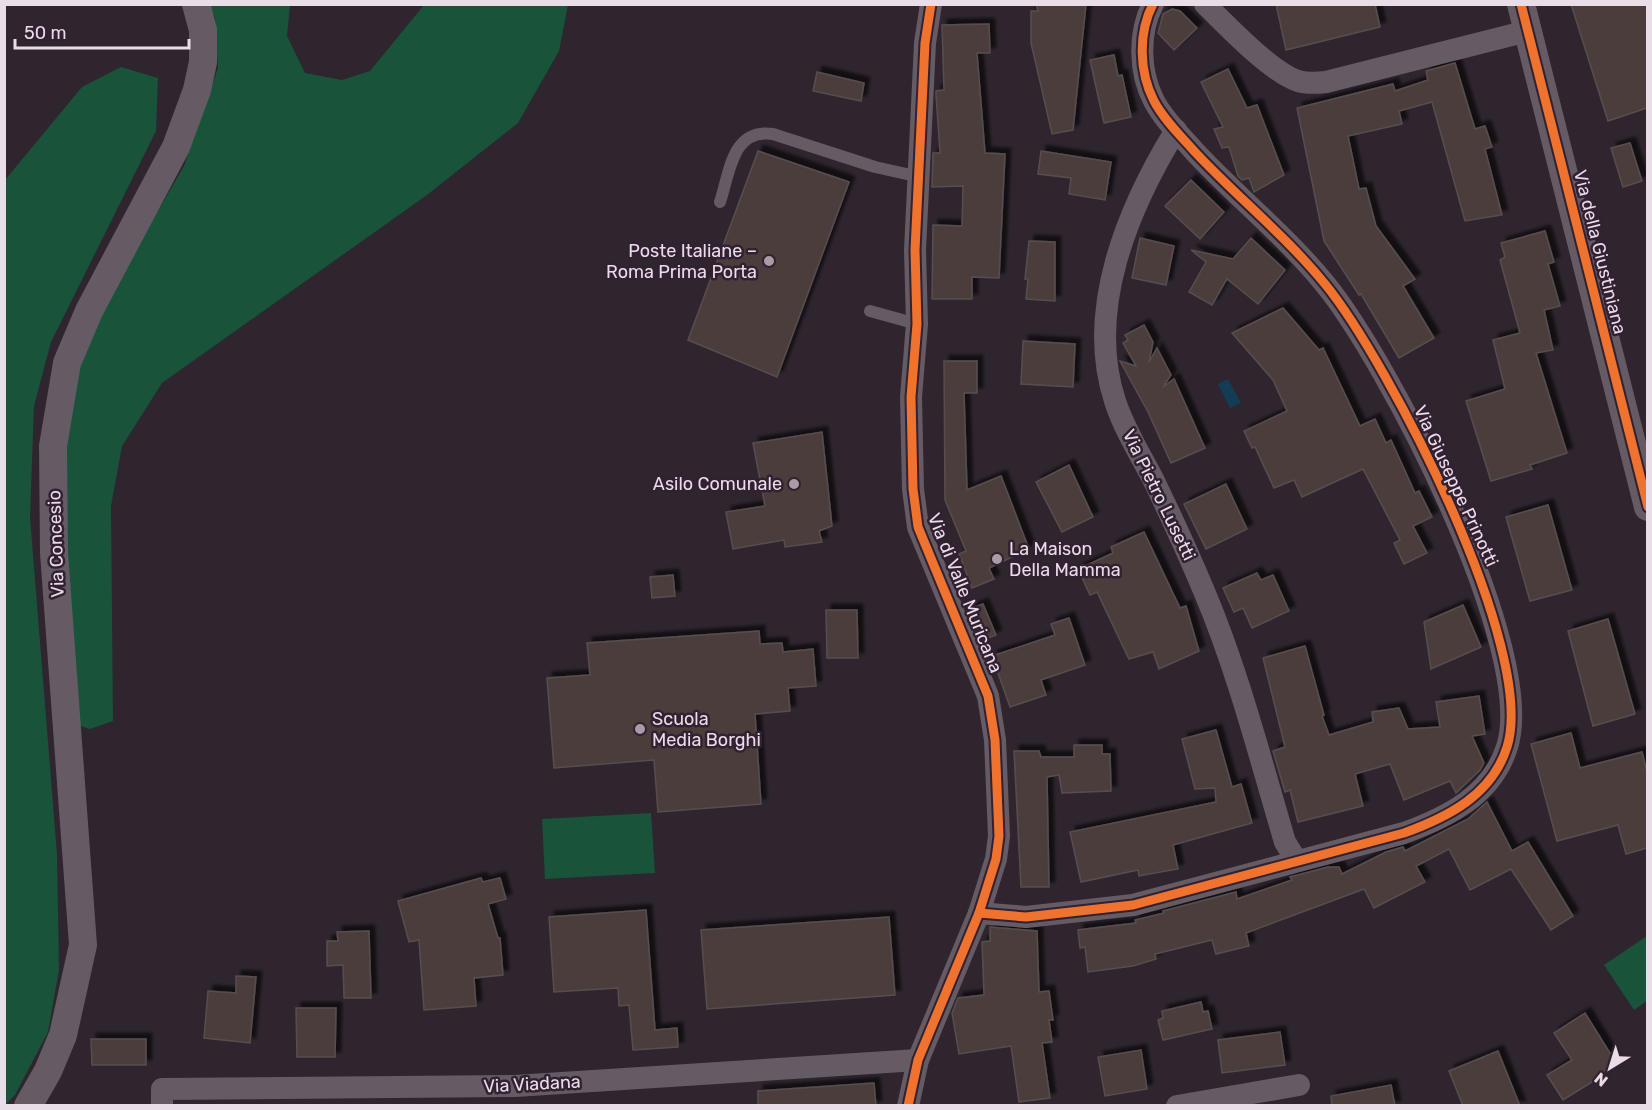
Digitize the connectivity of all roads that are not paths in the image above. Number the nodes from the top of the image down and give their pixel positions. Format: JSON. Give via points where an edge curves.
{"nodes":[{"id":1,"x":196,"y":4,"type":"edge"},
{"id":2,"x":931,"y":4,"type":"edge"},
{"id":3,"x":1154,"y":4,"type":"edge"},
{"id":4,"x":1205,"y":4,"type":"edge"},
{"id":5,"x":1524,"y":18,"type":"edge"},
{"id":6,"x":1176,"y":130,"type":"junction"},
{"id":7,"x":920,"y":177,"type":"junction"},
{"id":8,"x":720,"y":202,"type":"dead end"},
{"id":9,"x":870,"y":311,"type":"dead end"},
{"id":10,"x":917,"y":324,"type":"junction"},
{"id":11,"x":1647,"y":507,"type":"edge"},
{"id":12,"x":1296,"y":860,"type":"junction"},
{"id":13,"x":979,"y":913,"type":"junction"},
{"id":14,"x":918,"y":1060,"type":"junction"},
{"id":15,"x":1299,"y":1085,"type":"dead end"},
{"id":16,"x":516,"y":1096,"type":"edge"},
{"id":17,"x":28,"y":1106,"type":"edge"},
{"id":18,"x":162,"y":1106,"type":"edge"},
{"id":19,"x":908,"y":1106,"type":"edge"},
{"id":20,"x":1177,"y":1106,"type":"edge"}],
"edges":[{"from":1,"to":17,"type":"street","name":"Via Concesio","via":[[203,30],[203,62],[197,90],[176,147],[89,311],[67,363],[53,446],[54,553],[83,945],[63,1035]]},
{"from":2,"to":7,"type":"street","name":"Via di Valle Muricana","via":[[925,43]]},
{"from":3,"to":6,"type":"street","name":"Via Giuseppe Prinotti","via":[[1144,30],[1144,66],[1154,99]]},
{"from":4,"to":5,"type":"street","via":[[1275,68],[1290,78],[1309,83],[1326,82]]},
{"from":5,"to":11,"type":"street","name":"Via della Giustiniana"},
{"from":6,"to":12,"type":"street","name":"Via Pietro Lusetti","via":[[1150,177],[1115,268],[1105,336],[1108,373],[1126,426],[1206,594],[1285,842]]},
{"from":6,"to":12,"type":"street","name":"Via Giuseppe Prinotti","via":[[1318,276],[1376,360],[1467,545],[1491,610],[1509,686],[1512,717],[1507,747],[1492,777],[1471,800],[1442,818],[1404,833]]},
{"from":7,"to":8,"type":"lane","via":[[758,133],[739,145]]},
{"from":7,"to":10,"type":"street","name":"Via di Valle Muricana","via":[[915,250]]},
{"from":9,"to":10,"type":"lane"},
{"from":10,"to":13,"type":"street","name":"Via di Valle Muricana","via":[[911,397],[915,517],[988,696],[995,740],[998,846]]},
{"from":12,"to":13,"type":"street","name":"Via Giuseppe Prinotti","via":[[1113,909],[1014,917]]},
{"from":13,"to":14,"type":"street","name":"Via di Valle Muricana"},
{"from":14,"to":16,"type":"street","name":"Via Viadana"},
{"from":14,"to":19,"type":"street","name":"Via di Valle Muricana"},
{"from":15,"to":20,"type":"street"},
{"from":16,"to":18,"type":"street","name":"Via Viadana","via":[[162,1089]]}]}
